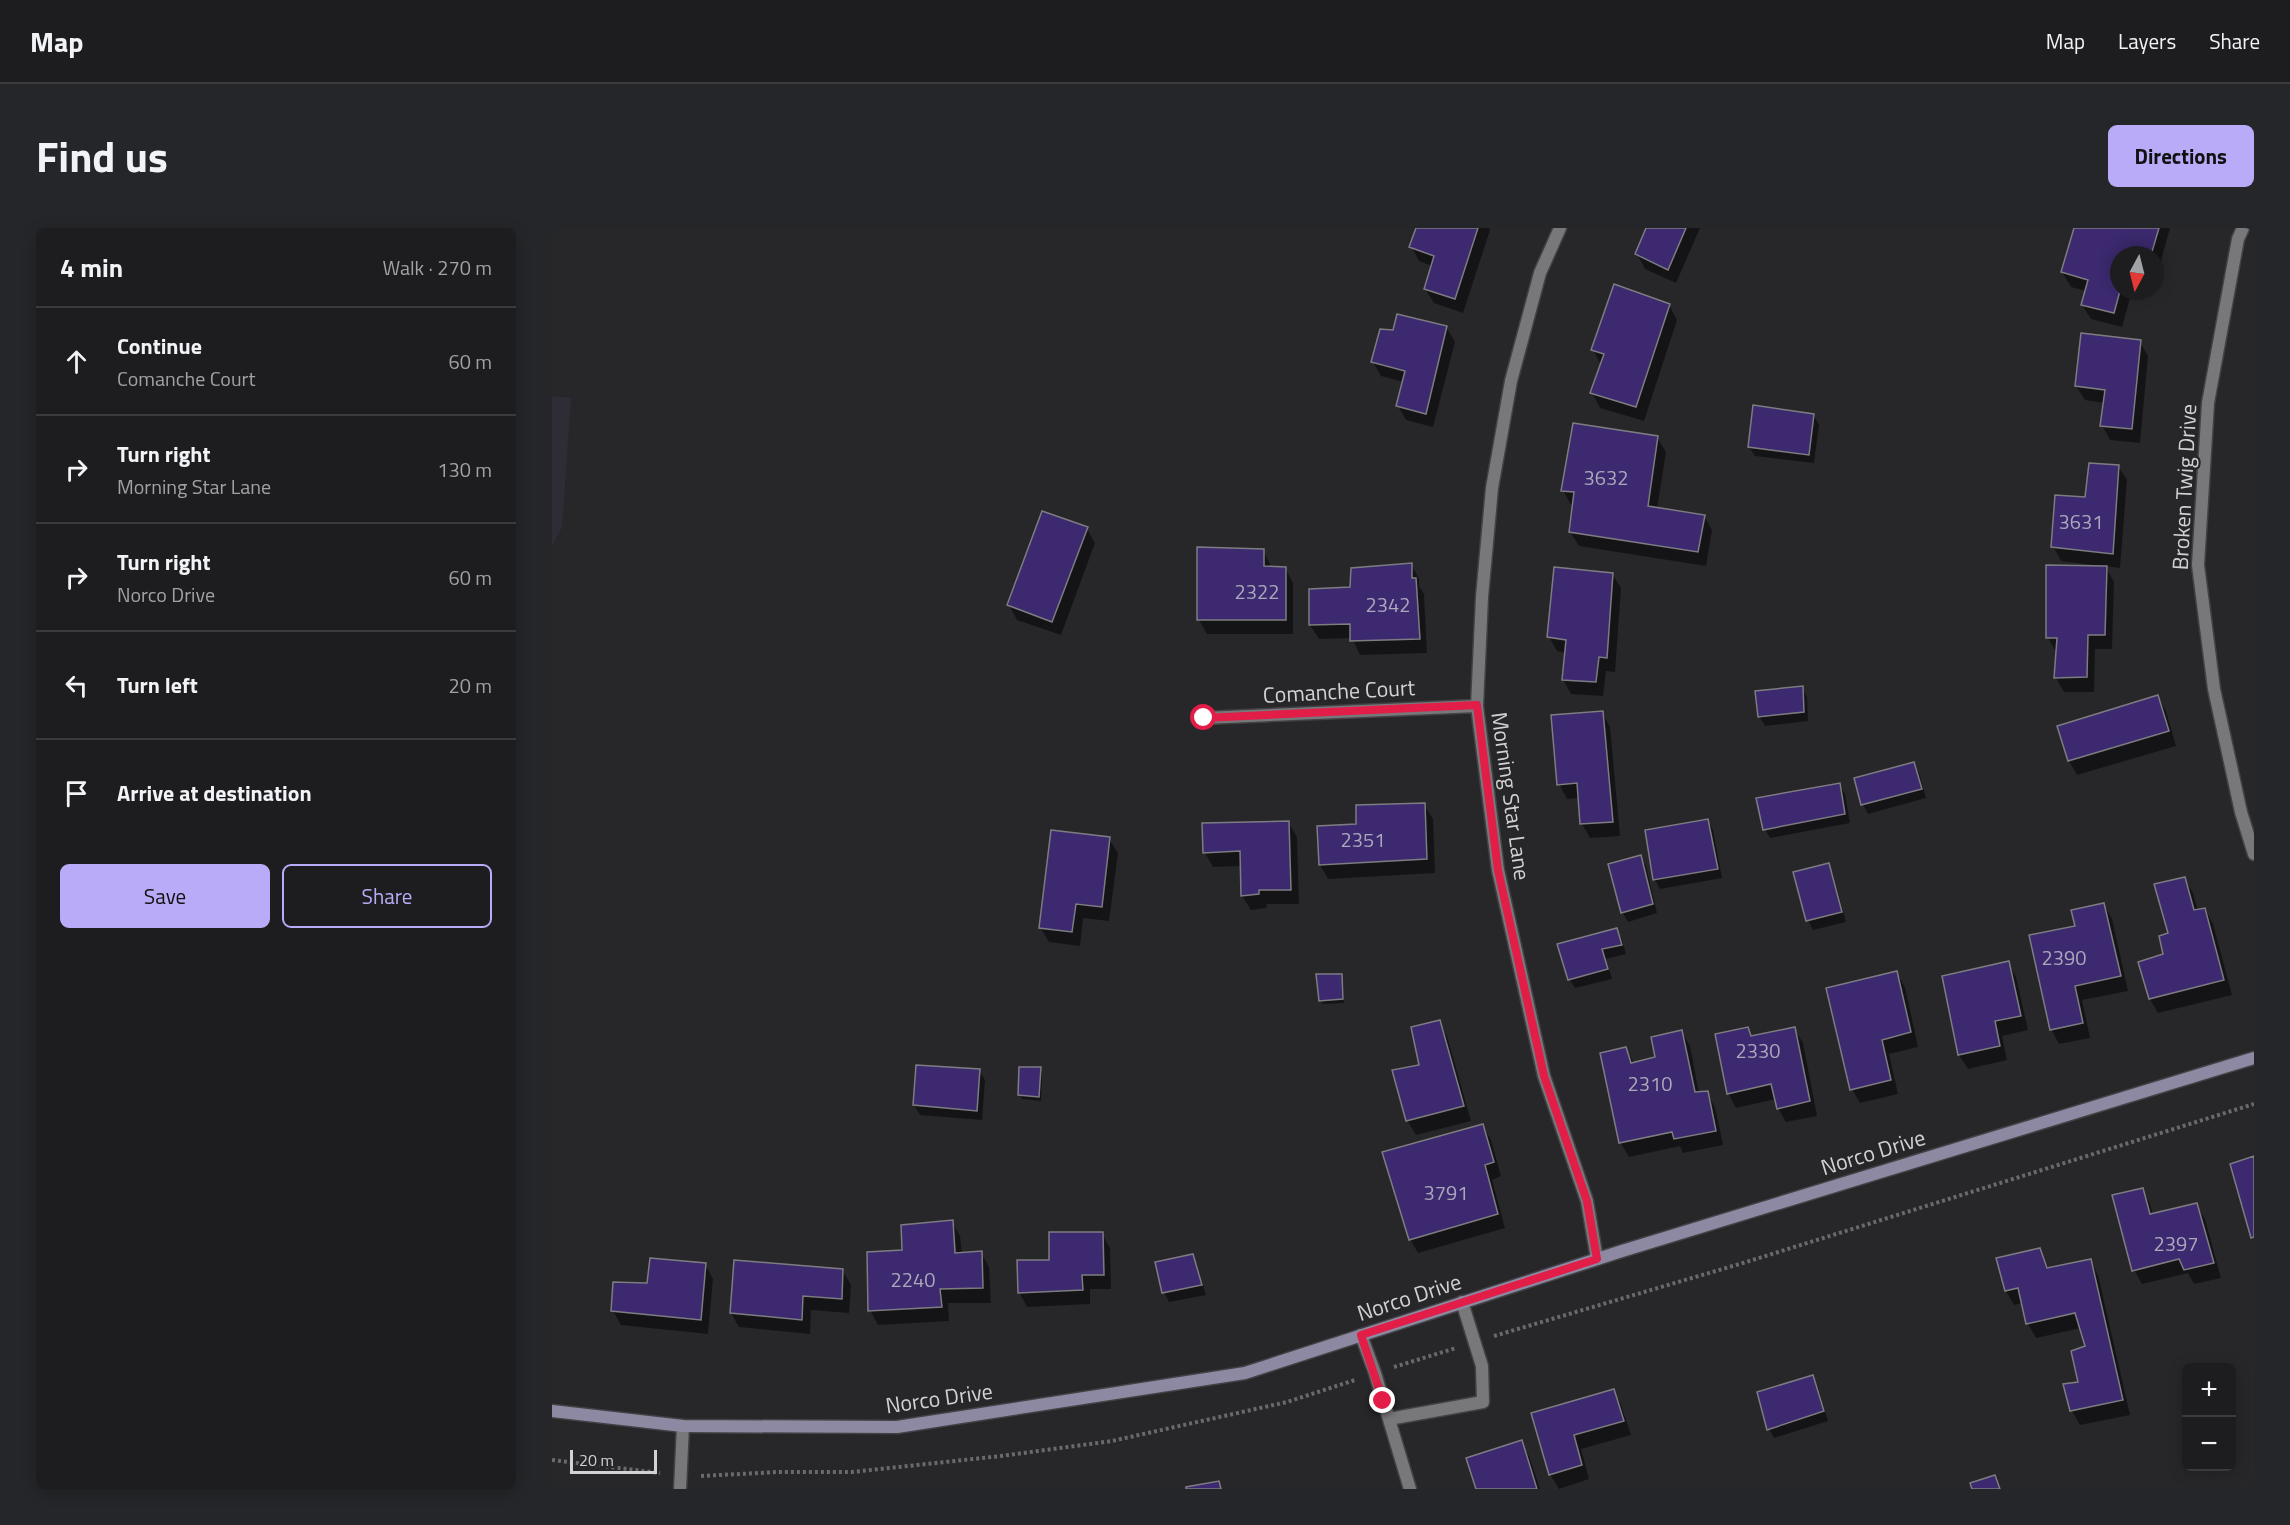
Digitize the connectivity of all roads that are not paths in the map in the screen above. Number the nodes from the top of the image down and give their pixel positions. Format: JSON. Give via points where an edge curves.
{"nodes":[{"id":1,"x":1560,"y":228,"type":"edge"},
{"id":2,"x":2243,"y":228,"type":"edge"},
{"id":3,"x":1477,"y":705,"type":"junction"},
{"id":4,"x":1204,"y":718,"type":"dead end"},
{"id":5,"x":2254,"y":854,"type":"edge"},
{"id":6,"x":2254,"y":1058,"type":"edge"},
{"id":7,"x":1597,"y":1259,"type":"junction"},
{"id":8,"x":1462,"y":1302,"type":"junction"},
{"id":9,"x":1361,"y":1335,"type":"junction"},
{"id":10,"x":552,"y":1411,"type":"edge"},
{"id":11,"x":1389,"y":1419,"type":"junction"},
{"id":12,"x":683,"y":1426,"type":"junction"},
{"id":13,"x":680,"y":1489,"type":"edge"},
{"id":14,"x":1410,"y":1489,"type":"edge"}],
"edges":[{"from":1,"to":3,"type":"street","name":"Morning Star Lane","via":[[1540,273],[1511,381],[1496,467],[1482,597]]},
{"from":2,"to":5,"type":"street","name":"Broken Twig Drive","via":[[2208,403],[2198,565],[2214,689]]},
{"from":3,"to":4,"type":"street","name":"Comanche Court"},
{"from":3,"to":7,"type":"street","name":"Morning Star Lane","via":[[1498,870],[1544,1076],[1587,1201]]},
{"from":6,"to":7,"type":"main road","name":"Norco Drive"},
{"from":7,"to":8,"type":"main road","name":"Norco Drive"},
{"from":8,"to":9,"type":"main road","name":"Norco Drive"},
{"from":8,"to":11,"type":"street","via":[[1482,1366],[1483,1402]]},
{"from":9,"to":11,"type":"street"},
{"from":9,"to":12,"type":"main road","name":"Norco Drive","via":[[1245,1373],[897,1427]]},
{"from":10,"to":12,"type":"main road","name":"Norco Drive"},
{"from":11,"to":14,"type":"street"},
{"from":12,"to":13,"type":"street"}]}
